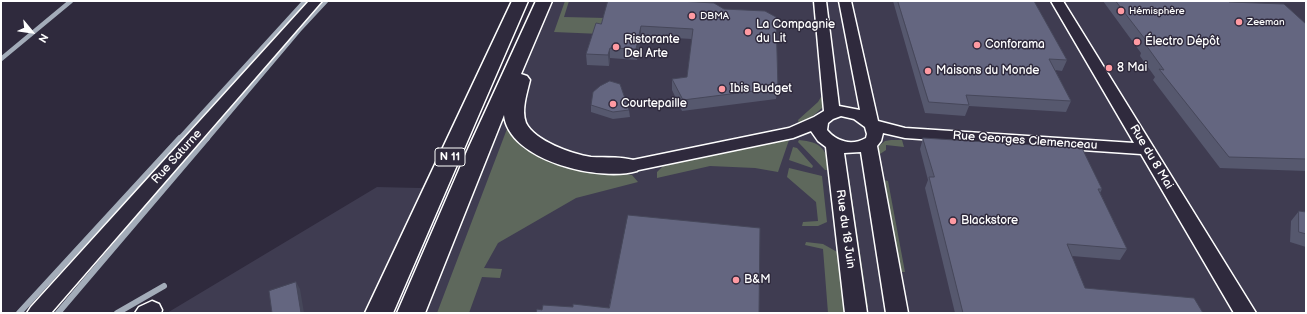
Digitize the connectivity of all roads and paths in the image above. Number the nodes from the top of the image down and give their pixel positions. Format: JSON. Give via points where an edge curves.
{"nodes":[{"id":1,"x":316,"y":1,"type":"edge"},
{"id":2,"x":520,"y":1,"type":"edge"},
{"id":3,"x":544,"y":1,"type":"edge"},
{"id":4,"x":820,"y":1,"type":"edge"},
{"id":5,"x":845,"y":1,"type":"edge"},
{"id":6,"x":1057,"y":1,"type":"edge"},
{"id":7,"x":534,"y":27,"type":"junction"},
{"id":8,"x":826,"y":117,"type":"junction"},
{"id":9,"x":797,"y":132,"type":"junction"},
{"id":10,"x":871,"y":133,"type":"junction"},
{"id":11,"x":830,"y":142,"type":"junction"},
{"id":12,"x":1146,"y":149,"type":"junction"},
{"id":13,"x":629,"y":166,"type":"joint"},
{"id":14,"x":38,"y":313,"type":"edge"},
{"id":15,"x":379,"y":313,"type":"edge"},
{"id":16,"x":411,"y":313,"type":"edge"},
{"id":17,"x":856,"y":313,"type":"edge"},
{"id":18,"x":897,"y":313,"type":"edge"},
{"id":19,"x":1245,"y":313,"type":"edge"}],
"edges":[{"from":1,"to":14,"type":"street","name":"Rue Saturne"},
{"from":2,"to":15,"type":"highway","number":"N 11"},
{"from":3,"to":7,"type":"highway","number":"N 11"},
{"from":4,"to":8,"type":"street"},
{"from":5,"to":10,"type":"street"},
{"from":6,"to":12,"type":"street","name":"Rue du 8 Mai"},
{"from":7,"to":13,"type":"highway","via":[[514,108],[516,123],[523,134],[540,148],[563,158],[599,166]]},
{"from":7,"to":16,"type":"highway","number":"N 11","via":[[479,149]]},
{"from":8,"to":9,"type":"street"},
{"from":8,"to":10,"type":"street","via":[[840,111],[855,114]]},
{"from":8,"to":11,"type":"street","via":[[820,131]]},
{"from":9,"to":11,"type":"street"},
{"from":9,"to":13,"type":"street"},
{"from":10,"to":11,"type":"street","via":[[851,148]]},
{"from":10,"to":12,"type":"street","name":"Rue Georges Clemenceau"},
{"from":10,"to":18,"type":"street"},
{"from":11,"to":17,"type":"street","name":"Rue du 18 Juin"},
{"from":12,"to":19,"type":"street","name":"Rue du 8 Mai"}]}
